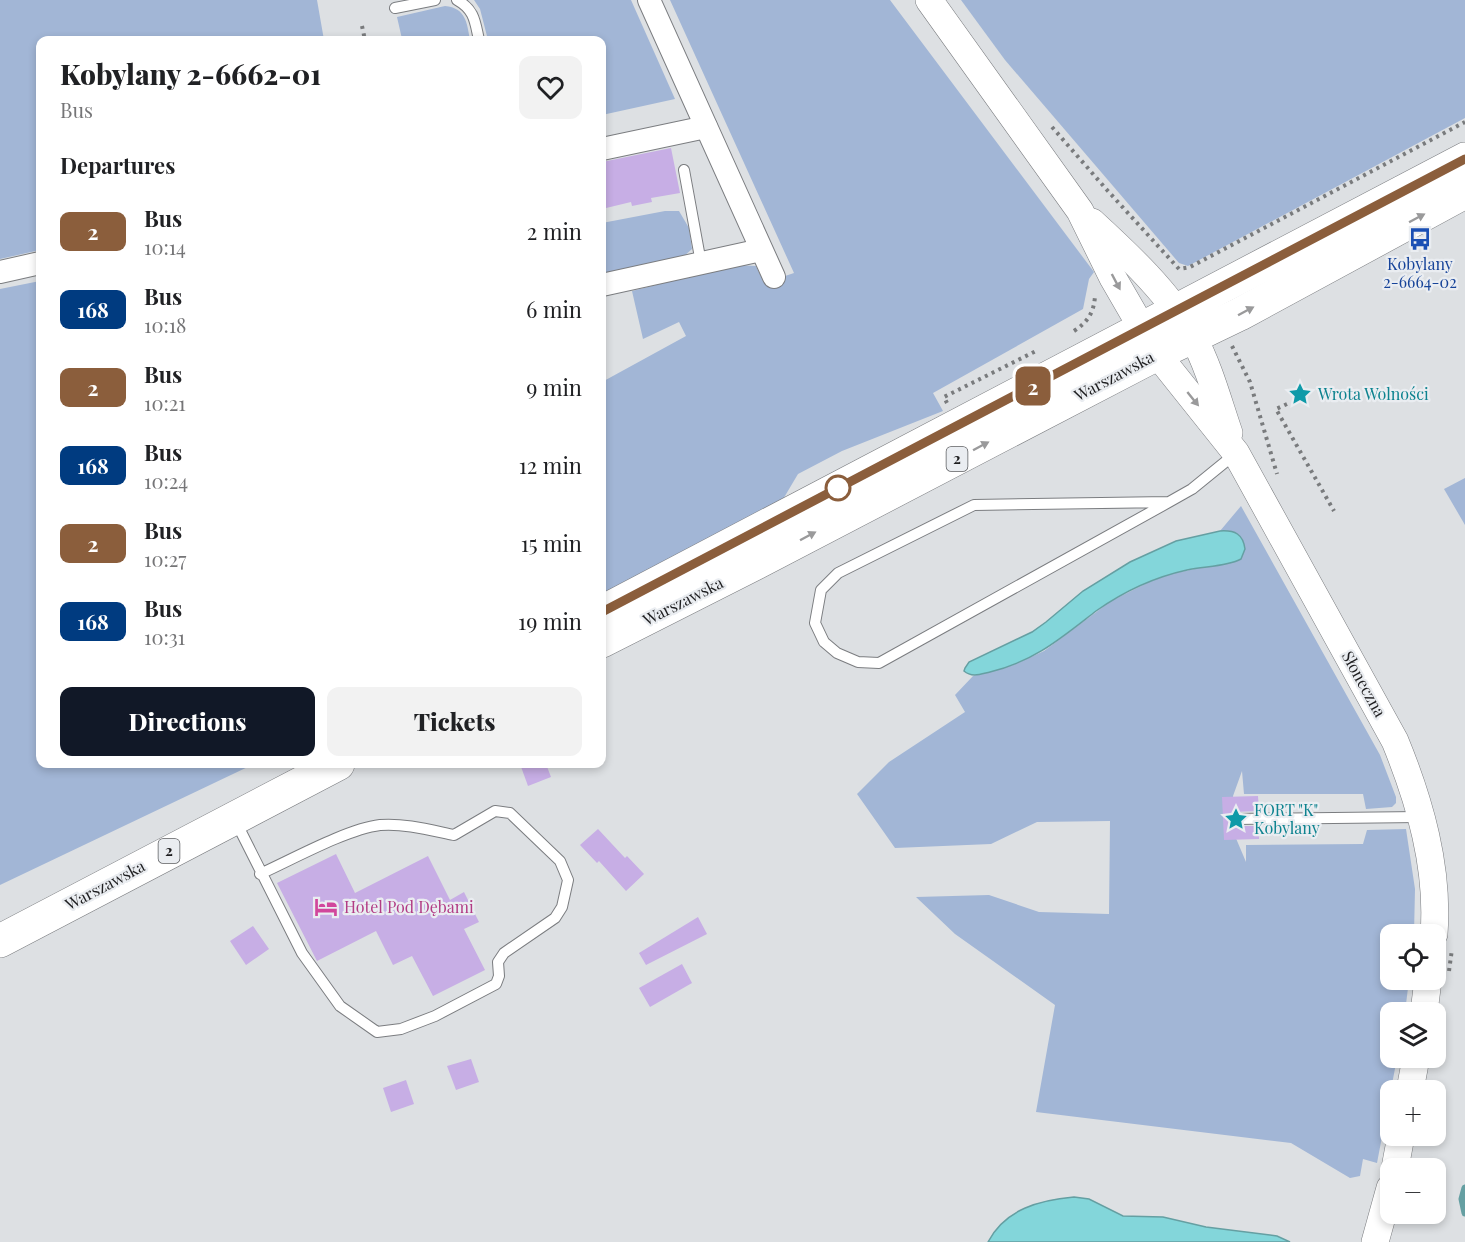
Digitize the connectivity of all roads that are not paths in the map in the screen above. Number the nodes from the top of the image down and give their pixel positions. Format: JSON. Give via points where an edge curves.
{"nodes":[{"id":1,"x":435,"y":0,"type":"edge"},
{"id":2,"x":457,"y":0,"type":"edge"},
{"id":3,"x":649,"y":0,"type":"edge"},
{"id":4,"x":929,"y":0,"type":"edge"},
{"id":5,"x":395,"y":8,"type":"dead end"},
{"id":6,"x":478,"y":36,"type":"edge"},
{"id":7,"x":706,"y":127,"type":"junction"},
{"id":8,"x":606,"y":148,"type":"edge"},
{"id":9,"x":1465,"y":159,"type":"edge"},
{"id":10,"x":684,"y":170,"type":"dead end"},
{"id":11,"x":1465,"y":192,"type":"edge"},
{"id":12,"x":1080,"y":211,"type":"junction"},
{"id":13,"x":761,"y":250,"type":"junction"},
{"id":14,"x":701,"y":263,"type":"junction"},
{"id":15,"x":36,"y":264,"type":"edge"},
{"id":16,"x":0,"y":272,"type":"edge"},
{"id":17,"x":774,"y":277,"type":"dead end"},
{"id":18,"x":606,"y":284,"type":"edge"},
{"id":19,"x":1184,"y":323,"type":"junction"},
{"id":20,"x":1149,"y":341,"type":"junction"},
{"id":21,"x":1236,"y":453,"type":"junction"},
{"id":22,"x":1169,"y":502,"type":"junction"},
{"id":23,"x":606,"y":610,"type":"edge"},
{"id":24,"x":606,"y":639,"type":"edge"},
{"id":25,"x":330,"y":768,"type":"edge"},
{"id":26,"x":233,"y":817,"type":"junction"},
{"id":27,"x":1422,"y":817,"type":"junction"},
{"id":28,"x":1236,"y":819,"type":"dead end"},
{"id":29,"x":260,"y":874,"type":"junction"},
{"id":30,"x":1434,"y":924,"type":"edge"},
{"id":31,"x":0,"y":941,"type":"edge"},
{"id":32,"x":1380,"y":1224,"type":"edge"},
{"id":33,"x":1375,"y":1242,"type":"edge"}],
"edges":[{"from":1,"to":5,"type":"lane"},
{"from":2,"to":6,"type":"lane","via":[[468,6]]},
{"from":3,"to":7,"type":"street"},
{"from":4,"to":12,"type":"street"},
{"from":7,"to":8,"type":"street"},
{"from":7,"to":13,"type":"street"},
{"from":9,"to":19,"type":"highway","name":"Warszawska","number":"2"},
{"from":10,"to":14,"type":"lane"},
{"from":19,"to":11,"type":"highway","name":"Warszawska","number":"2","one_way":true,"via":[[1240,314]]},
{"from":12,"to":19,"type":"street","name":"Słoneczna","via":[[1136,262]]},
{"from":12,"to":20,"type":"street","name":"Słoneczna","one_way":true},
{"from":13,"to":14,"type":"street"},
{"from":13,"to":17,"type":"street"},
{"from":14,"to":18,"type":"street"},
{"from":15,"to":16,"type":"street"},
{"from":19,"to":20,"type":"highway","name":"Warszawska","number":"2"},
{"from":19,"to":21,"type":"street","name":"Słoneczna","via":[[1204,361]]},
{"from":20,"to":21,"type":"street","name":"Słoneczna","one_way":true},
{"from":20,"to":23,"type":"highway","name":"Warszawska","number":"2"},
{"from":24,"to":20,"type":"highway","name":"Warszawska","number":"2","one_way":true,"via":[[756,563]]},
{"from":21,"to":22,"type":"lane","via":[[1192,489]]},
{"from":21,"to":27,"type":"street","name":"Słoneczna","via":[[1395,741]]},
{"from":22,"to":22,"type":"lane","via":[[974,506],[838,573],[821,590],[815,623],[824,642],[837,653],[858,662],[879,663]]},
{"from":25,"to":26,"type":"highway","name":"Warszawska","number":"2"},
{"from":26,"to":29,"type":"lane"},
{"from":26,"to":31,"type":"highway","name":"Warszawska","number":"2"},
{"from":27,"to":28,"type":"lane"},
{"from":27,"to":30,"type":"street","name":"Słoneczna","via":[[1433,889]]},
{"from":29,"to":29,"type":"lane","via":[[302,953],[340,1006],[377,1032],[401,1029],[435,1016],[496,984],[498,962],[504,953],[555,918],[562,907],[568,880],[560,861],[510,813],[495,811],[454,835],[380,825],[347,834]]},
{"from":32,"to":33,"type":"street"}]}
